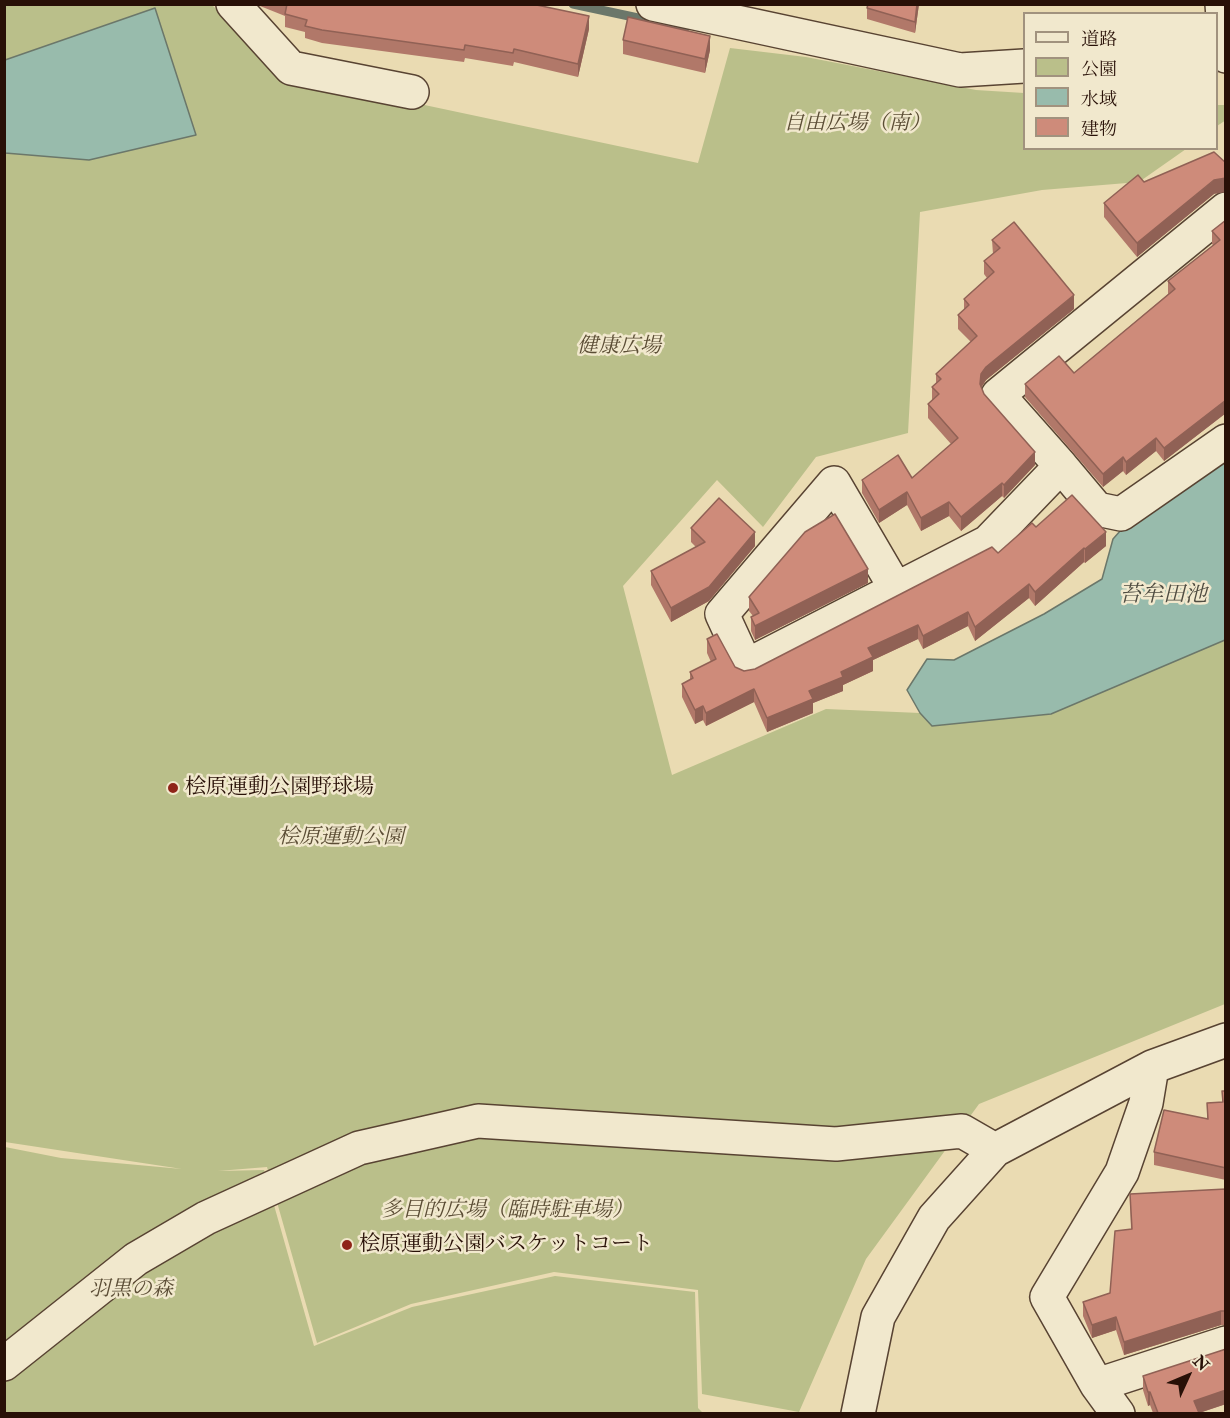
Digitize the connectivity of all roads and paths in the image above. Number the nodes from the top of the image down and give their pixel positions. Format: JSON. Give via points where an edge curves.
{"nodes":[{"id":1,"x":233,"y":4,"type":"edge"},
{"id":2,"x":653,"y":4,"type":"edge"},
{"id":3,"x":1222,"y":4,"type":"edge"},
{"id":4,"x":1225,"y":56,"type":"edge"},
{"id":5,"x":1023,"y":66,"type":"edge"},
{"id":6,"x":412,"y":92,"type":"dead end"},
{"id":7,"x":1226,"y":209,"type":"edge"},
{"id":8,"x":1226,"y":441,"type":"edge"},
{"id":9,"x":1061,"y":466,"type":"junction"},
{"id":10,"x":896,"y":589,"type":"junction"},
{"id":11,"x":1224,"y":1042,"type":"edge"},
{"id":12,"x":1152,"y":1067,"type":"junction"},
{"id":13,"x":995,"y":1150,"type":"junction"},
{"id":14,"x":1226,"y":1343,"type":"edge"},
{"id":15,"x":4,"y":1364,"type":"edge"},
{"id":16,"x":1097,"y":1385,"type":"junction"},
{"id":17,"x":858,"y":1413,"type":"edge"},
{"id":18,"x":1118,"y":1413,"type":"edge"}],
"edges":[{"from":1,"to":6,"type":"street","via":[[291,68]]},
{"from":2,"to":5,"type":"street","via":[[960,70]]},
{"from":3,"to":4,"type":"street"},
{"from":7,"to":9,"type":"street","via":[[998,395]]},
{"from":8,"to":9,"type":"street","via":[[1121,514],[1097,508]]},
{"from":9,"to":10,"type":"street","via":[[988,542]]},
{"from":10,"to":10,"type":"street","via":[[746,666],[722,614],[834,483]]},
{"from":11,"to":12,"type":"street"},
{"from":12,"to":13,"type":"street"},
{"from":12,"to":16,"type":"street","via":[[1146,1103],[1122,1172],[1047,1298]]},
{"from":13,"to":15,"type":"street","via":[[962,1131],[836,1144],[478,1121],[359,1148],[206,1218],[136,1259]]},
{"from":13,"to":17,"type":"street","via":[[934,1218],[878,1317]]},
{"from":14,"to":16,"type":"street"},
{"from":16,"to":18,"type":"street"}]}
